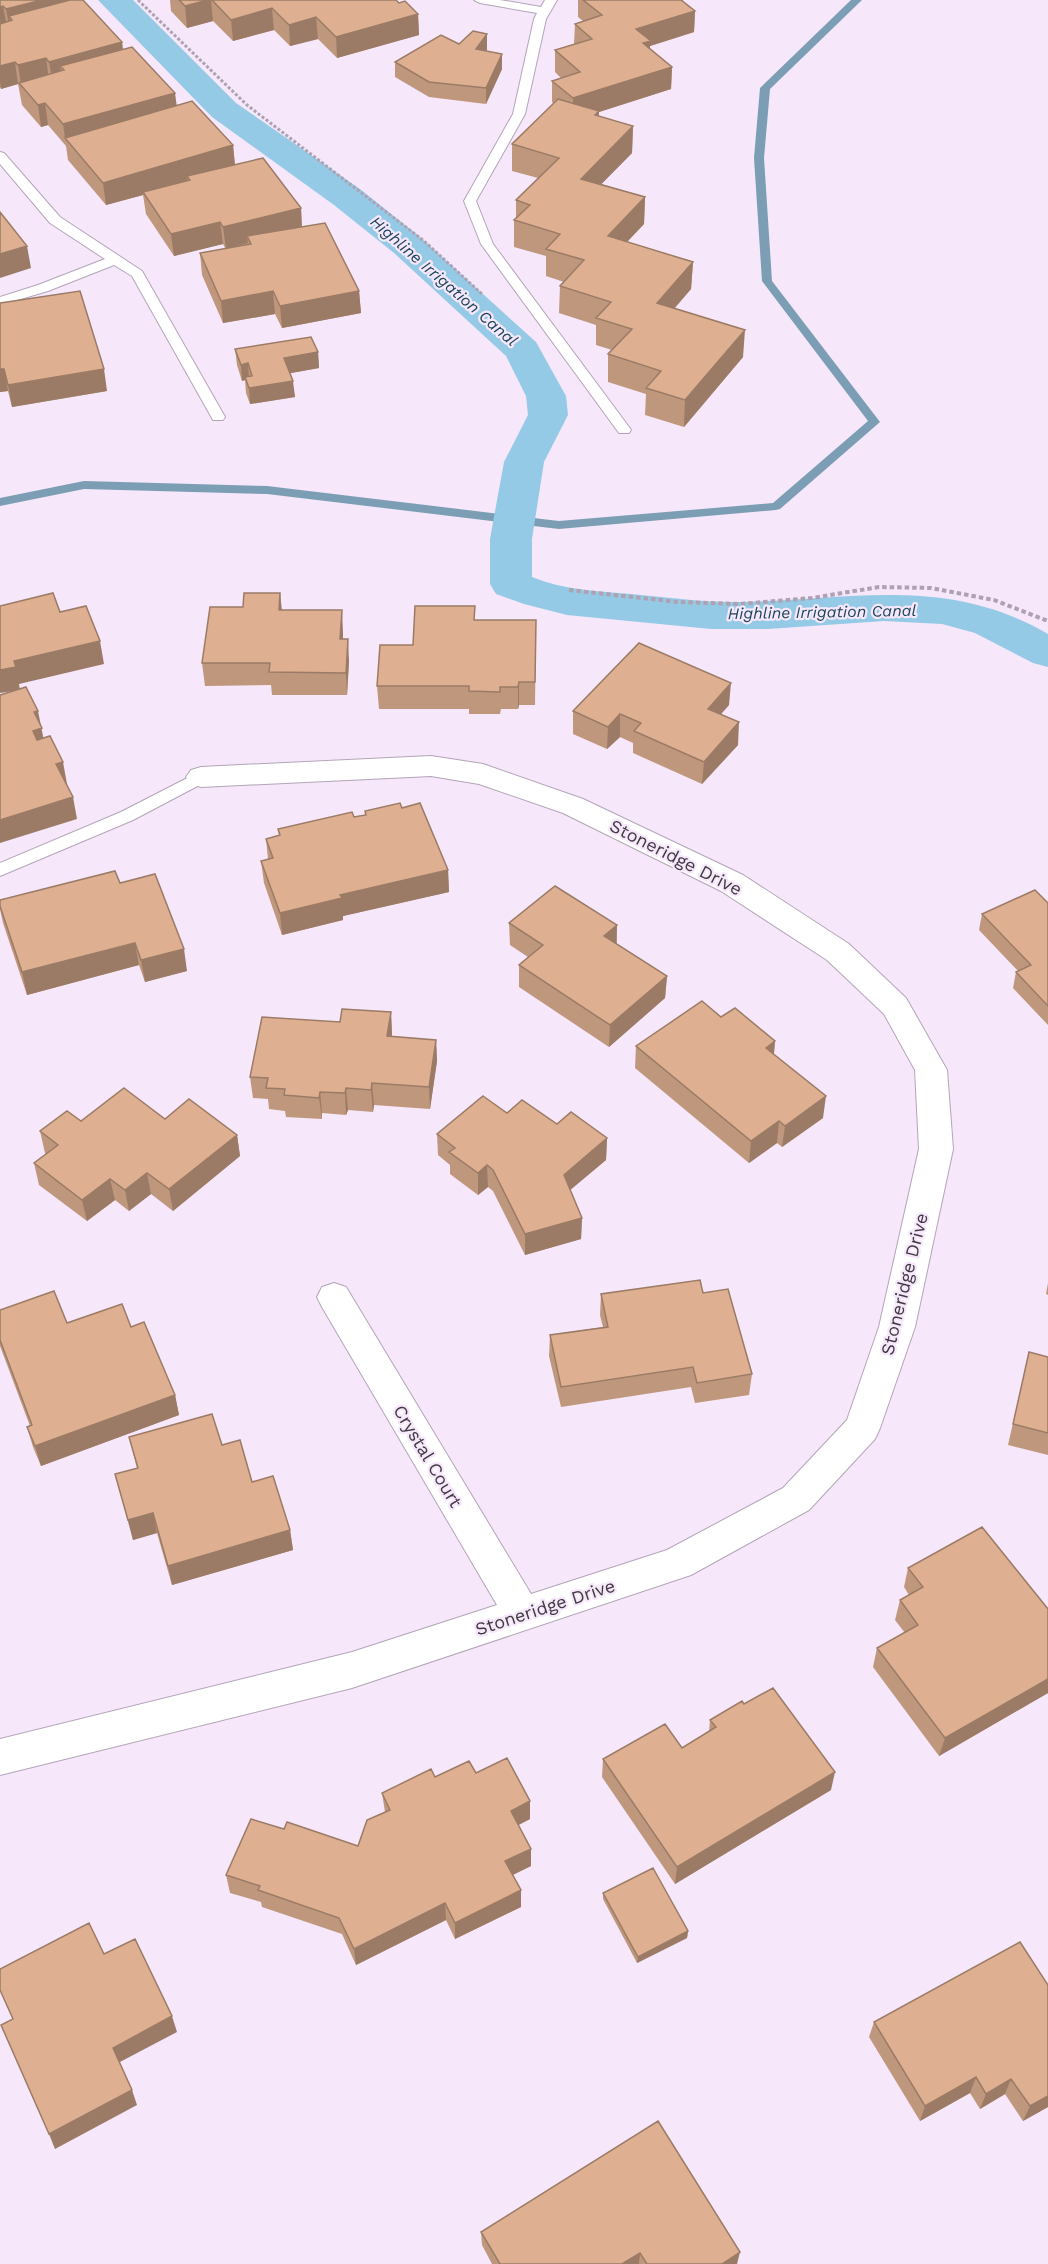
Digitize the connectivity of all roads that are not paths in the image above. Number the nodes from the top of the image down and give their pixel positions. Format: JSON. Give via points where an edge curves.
{"nodes":[{"id":1,"x":480,"y":0,"type":"edge"},
{"id":2,"x":548,"y":6,"type":"edge"},
{"id":3,"x":0,"y":156,"type":"edge"},
{"id":4,"x":114,"y":260,"type":"junction"},
{"id":5,"x":0,"y":301,"type":"edge"},
{"id":6,"x":218,"y":417,"type":"dead end"},
{"id":7,"x":624,"y":430,"type":"dead end"},
{"id":8,"x":201,"y":777,"type":"joint"},
{"id":9,"x":0,"y":870,"type":"edge"},
{"id":10,"x":334,"y":1297,"type":"dead end"},
{"id":11,"x":522,"y":1614,"type":"junction"},
{"id":12,"x":0,"y":1757,"type":"edge"}],
"edges":[{"from":1,"to":2,"type":"lane"},
{"from":2,"to":7,"type":"lane","via":[[540,19],[519,114],[470,201],[487,244]]},
{"from":3,"to":4,"type":"lane","via":[[55,220]]},
{"from":4,"to":5,"type":"lane"},
{"from":4,"to":6,"type":"lane","via":[[137,274]]},
{"from":8,"to":9,"type":"lane","via":[[127,816]]},
{"from":8,"to":11,"type":"street","name":"Stoneridge Drive","via":[[431,766],[483,774],[573,806],[732,883],[838,952],[894,1006],[931,1070],[936,1149],[897,1328],[862,1428],[796,1499],[678,1563]]},
{"from":10,"to":11,"type":"street","name":"Crystal Court"},
{"from":11,"to":12,"type":"street","name":"Stoneridge Drive","via":[[352,1670]]}]}
